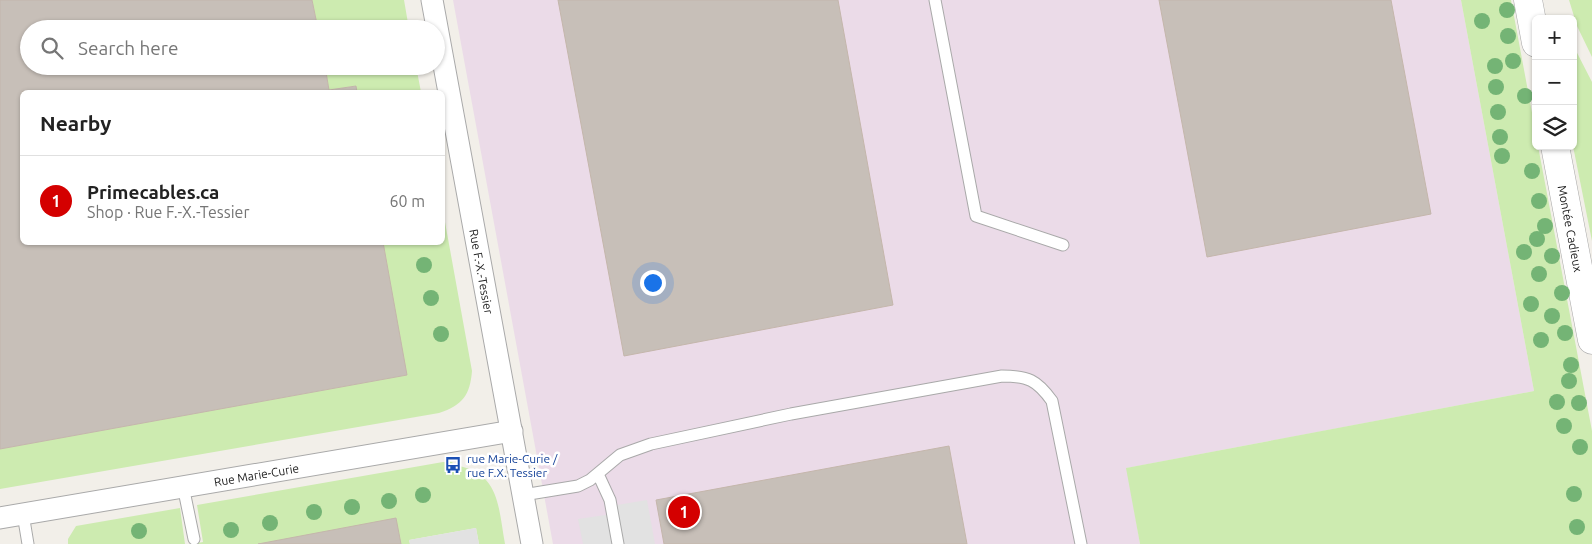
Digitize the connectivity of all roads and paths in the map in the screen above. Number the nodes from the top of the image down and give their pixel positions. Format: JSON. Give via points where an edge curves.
{"nodes":[{"id":1,"x":432,"y":0,"type":"edge"},
{"id":2,"x":935,"y":0,"type":"edge"},
{"id":3,"x":1528,"y":0,"type":"edge"},
{"id":4,"x":436,"y":20,"type":"edge"},
{"id":5,"x":1532,"y":22,"type":"edge"},
{"id":6,"x":445,"y":70,"type":"edge"},
{"id":7,"x":1556,"y":150,"type":"edge"},
{"id":8,"x":1063,"y":245,"type":"dead end"},
{"id":9,"x":1592,"y":340,"type":"edge"},
{"id":10,"x":512,"y":431,"type":"junction"},
{"id":11,"x":598,"y":474,"type":"junction"},
{"id":12,"x":184,"y":486,"type":"junction"},
{"id":13,"x":523,"y":495,"type":"junction"},
{"id":14,"x":23,"y":514,"type":"junction"},
{"id":15,"x":0,"y":518,"type":"edge"},
{"id":16,"x":194,"y":539,"type":"dead end"},
{"id":17,"x":28,"y":544,"type":"edge"},
{"id":18,"x":532,"y":544,"type":"edge"},
{"id":19,"x":618,"y":544,"type":"edge"},
{"id":20,"x":1081,"y":544,"type":"edge"}],
"edges":[{"from":1,"to":4,"type":"street","name":"Rue F.-X.-Tessier"},
{"from":2,"to":8,"type":"lane","via":[[976,216]]},
{"from":3,"to":5,"type":"street"},
{"from":6,"to":10,"type":"street","name":"Rue F.-X.-Tessier"},
{"from":7,"to":9,"type":"street","name":"Montée Cadieux"},
{"from":10,"to":12,"type":"street","name":"Rue Marie-Curie"},
{"from":10,"to":13,"type":"street","name":"Rue F.-X.-Tessier"},
{"from":11,"to":13,"type":"lane","via":[[578,486]]},
{"from":11,"to":19,"type":"lane","via":[[610,500]]},
{"from":11,"to":20,"type":"lane","via":[[620,455],[651,444],[791,414],[1016,376],[1030,379],[1052,401]]},
{"from":12,"to":14,"type":"street","name":"Rue Marie-Curie"},
{"from":12,"to":16,"type":"lane"},
{"from":13,"to":18,"type":"street","name":"Rue F.-X.-Tessier"},
{"from":14,"to":15,"type":"street","name":"Rue Marie-Curie"},
{"from":14,"to":17,"type":"lane"}]}
